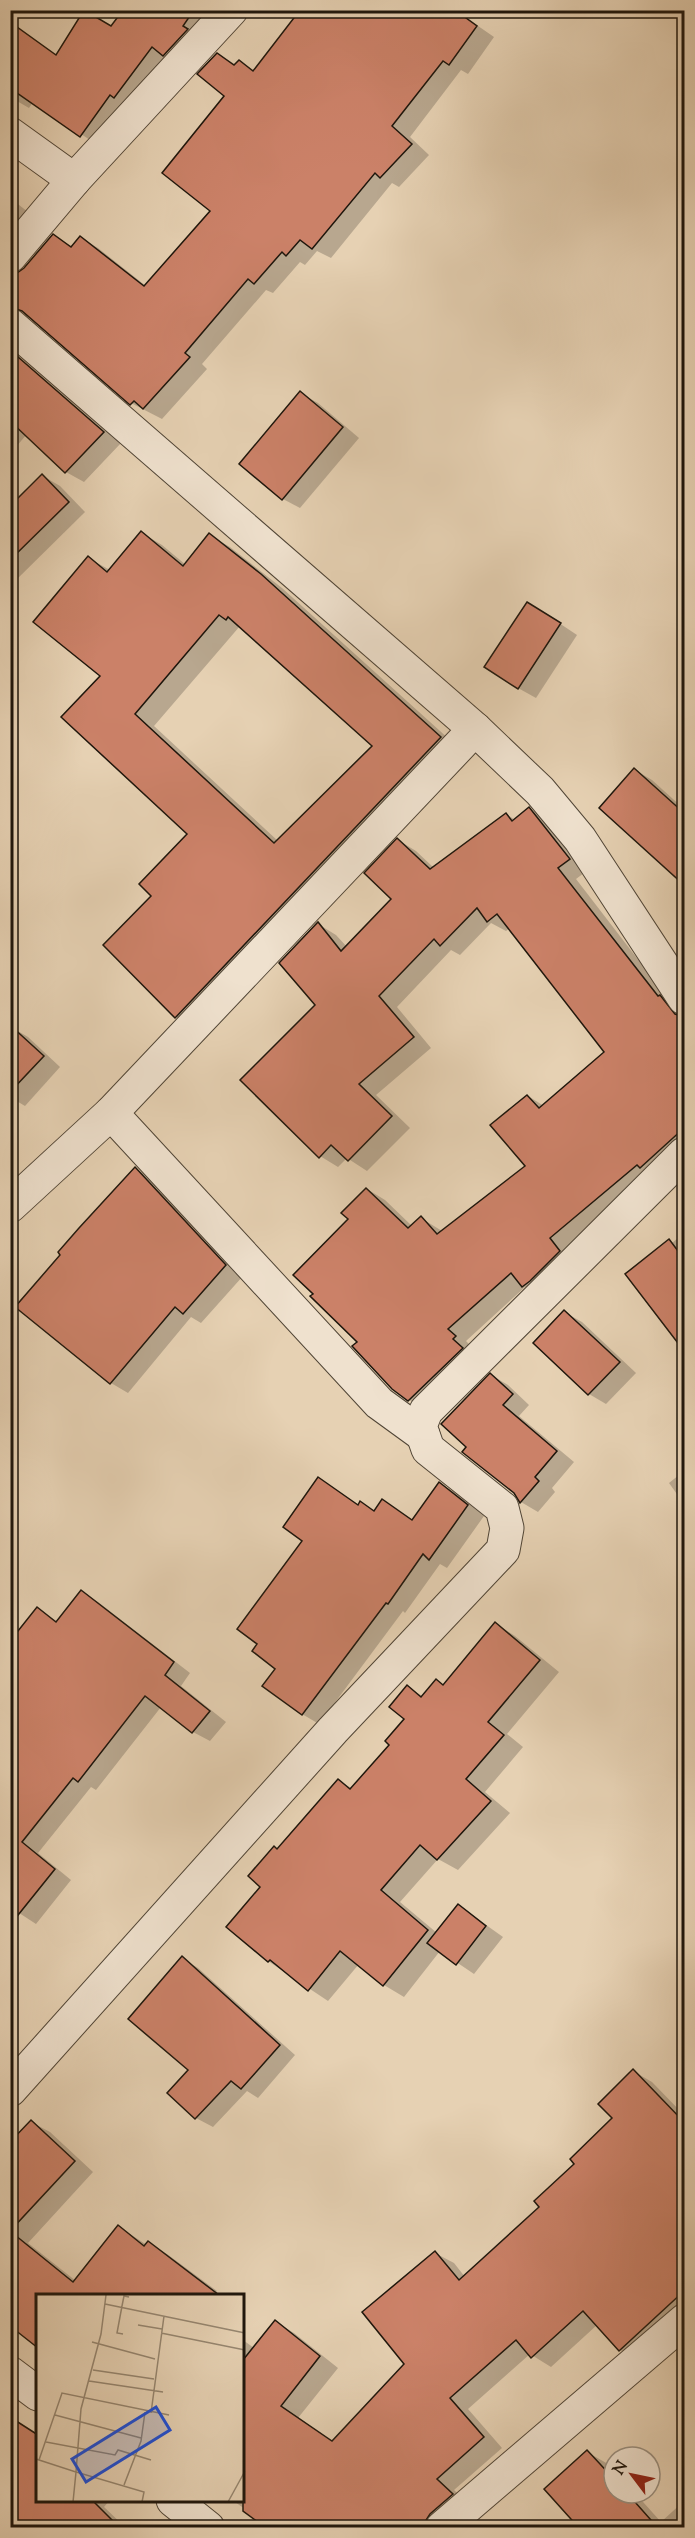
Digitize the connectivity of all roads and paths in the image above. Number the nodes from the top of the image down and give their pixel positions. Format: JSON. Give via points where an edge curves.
{"nodes":[{"id":1,"x":231,"y":10,"type":"edge"},
{"id":2,"x":10,"y":134,"type":"edge"},
{"id":3,"x":74,"y":180,"type":"junction"},
{"id":4,"x":10,"y":256,"type":"edge"},
{"id":5,"x":10,"y":325,"type":"edge"},
{"id":6,"x":475,"y":729,"type":"junction"},
{"id":7,"x":684,"y":998,"type":"edge"},
{"id":8,"x":111,"y":1113,"type":"junction"},
{"id":9,"x":684,"y":1154,"type":"edge"},
{"id":10,"x":10,"y":1206,"type":"edge"},
{"id":11,"x":423,"y":1435,"type":"junction"},
{"id":12,"x":10,"y":2090,"type":"edge"},
{"id":13,"x":684,"y":2320,"type":"edge"},
{"id":14,"x":10,"y":2373,"type":"edge"},
{"id":15,"x":36,"y":2392,"type":"edge"},
{"id":16,"x":176,"y":2502,"type":"edge"},
{"id":17,"x":208,"y":2528,"type":"edge"},
{"id":18,"x":442,"y":2528,"type":"edge"}],
"edges":[{"from":1,"to":3,"type":"street"},
{"from":2,"to":3,"type":"street"},
{"from":3,"to":4,"type":"street"},
{"from":5,"to":6,"type":"street"},
{"from":6,"to":7,"type":"street","via":[[540,791],[580,839]]},
{"from":6,"to":8,"type":"street"},
{"from":8,"to":10,"type":"street"},
{"from":8,"to":11,"type":"street","via":[[380,1403]]},
{"from":9,"to":11,"type":"street","via":[[426,1411],[420,1426]]},
{"from":11,"to":12,"type":"street","via":[[428,1449],[502,1508],[507,1528],[503,1550],[333,1730]]},
{"from":13,"to":18,"type":"street"},
{"from":14,"to":15,"type":"street"},
{"from":16,"to":17,"type":"street"}]}
